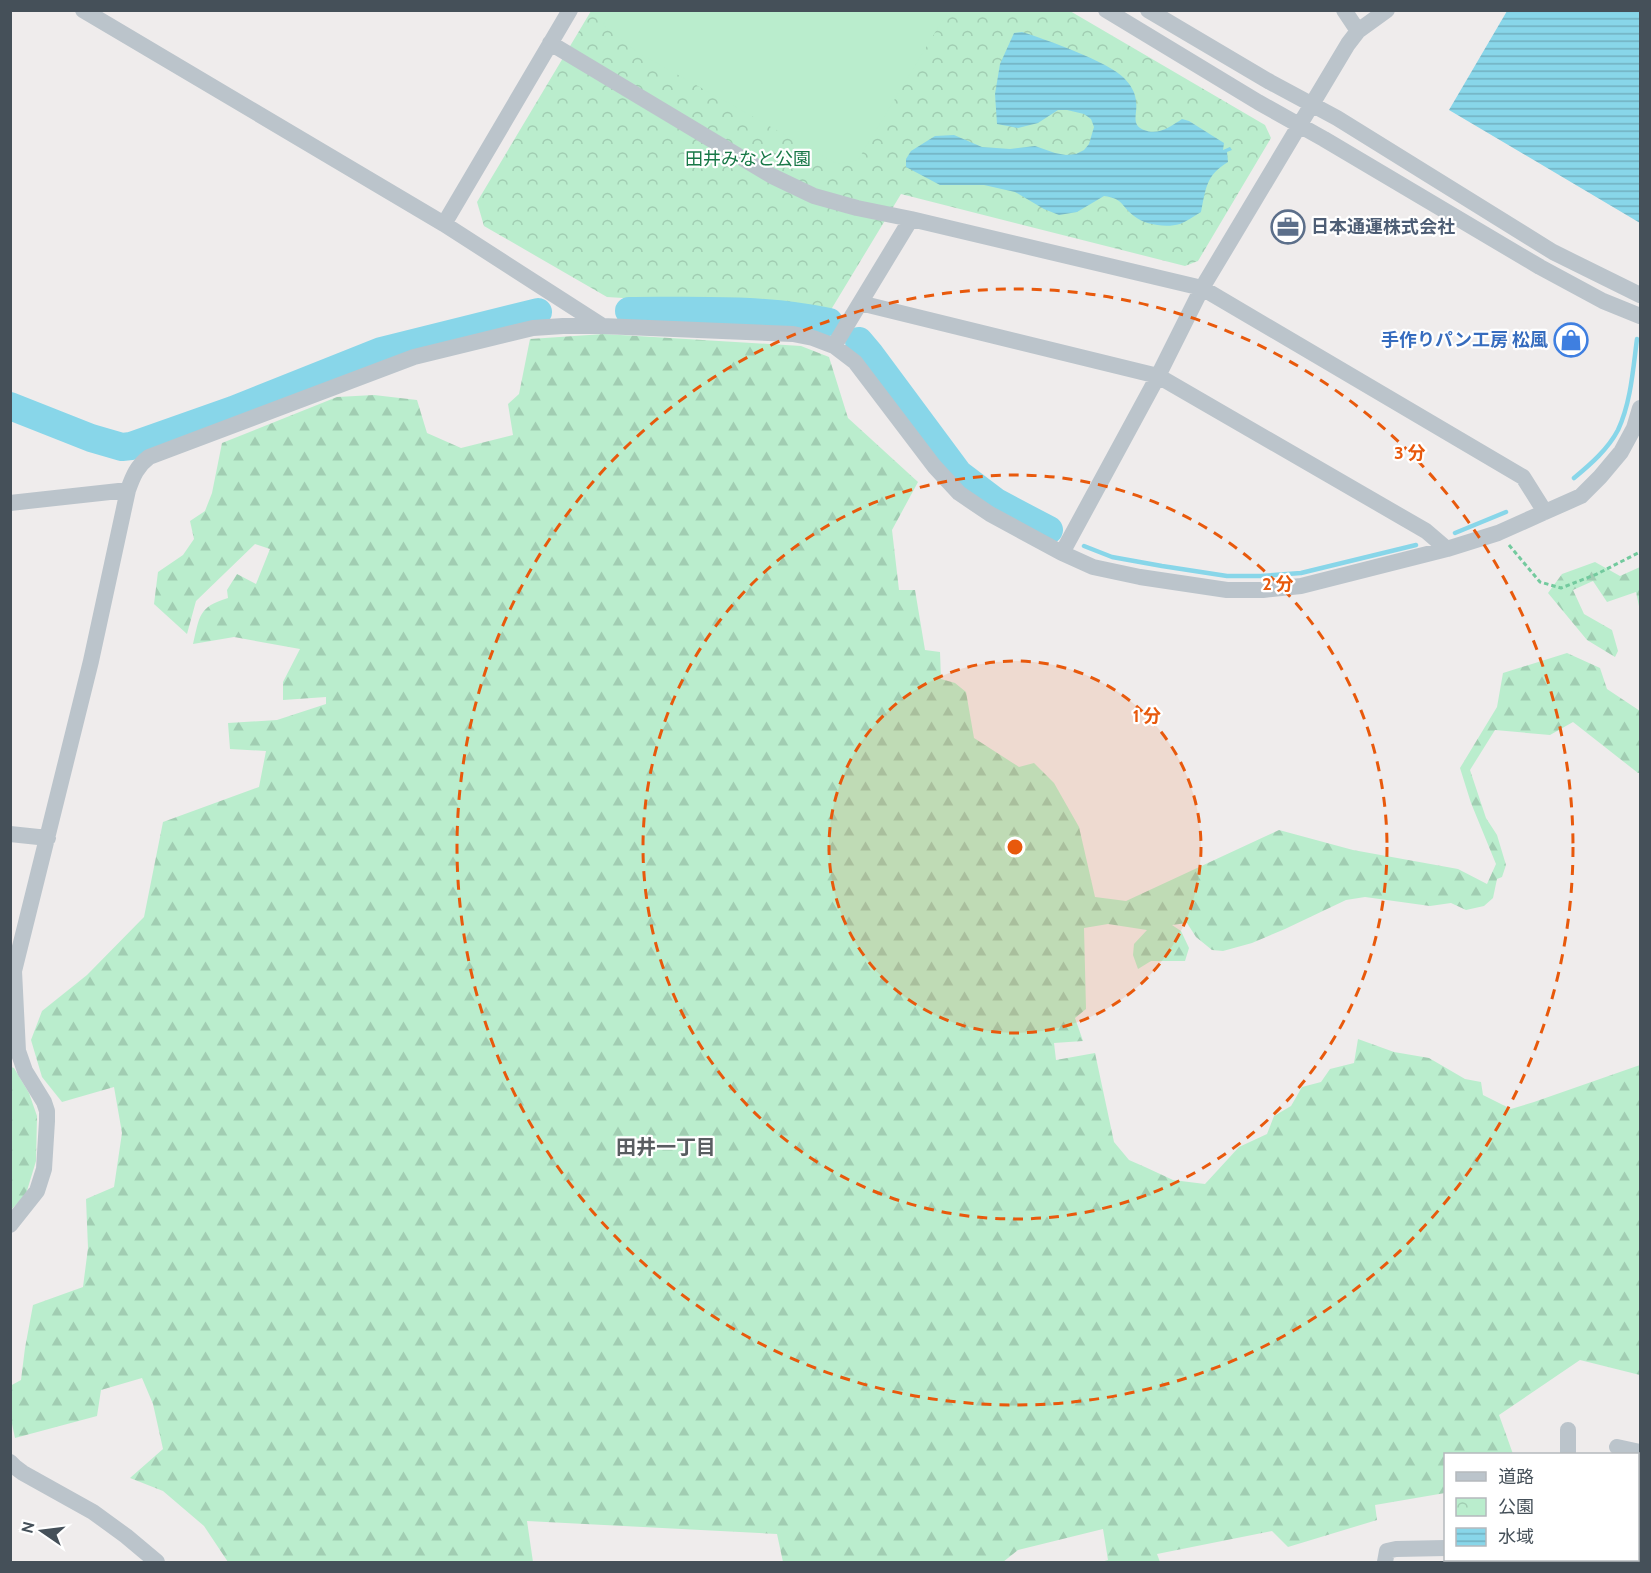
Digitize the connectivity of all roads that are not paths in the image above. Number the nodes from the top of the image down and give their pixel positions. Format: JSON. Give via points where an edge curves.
{"nodes":[{"id":1,"x":83,"y":10,"type":"edge"},
{"id":2,"x":570,"y":10,"type":"edge"},
{"id":3,"x":1106,"y":10,"type":"edge"},
{"id":4,"x":1148,"y":10,"type":"edge"},
{"id":5,"x":1344,"y":10,"type":"edge"},
{"id":6,"x":1387,"y":10,"type":"edge"},
{"id":7,"x":1358,"y":31,"type":"junction"},
{"id":8,"x":550,"y":43,"type":"junction"},
{"id":9,"x":1312,"y":104,"type":"junction"},
{"id":10,"x":1300,"y":125,"type":"junction"},
{"id":11,"x":911,"y":219,"type":"junction"},
{"id":12,"x":444,"y":224,"type":"junction"},
{"id":13,"x":1202,"y":288,"type":"junction"},
{"id":14,"x":1641,"y":295,"type":"edge"},
{"id":15,"x":860,"y":303,"type":"junction"},
{"id":16,"x":1641,"y":316,"type":"edge"},
{"id":17,"x":602,"y":326,"type":"junction"},
{"id":18,"x":834,"y":346,"type":"junction"},
{"id":19,"x":1158,"y":376,"type":"junction"},
{"id":20,"x":1641,"y":408,"type":"edge"},
{"id":21,"x":128,"y":490,"type":"junction"},
{"id":22,"x":10,"y":503,"type":"edge"},
{"id":23,"x":1545,"y":513,"type":"junction"},
{"id":24,"x":1446,"y":549,"type":"junction"},
{"id":25,"x":1062,"y":553,"type":"junction"},
{"id":26,"x":10,"y":834,"type":"edge"},
{"id":27,"x":48,"y":838,"type":"junction"},
{"id":28,"x":10,"y":1225,"type":"edge"},
{"id":29,"x":1568,"y":1430,"type":"dead end"},
{"id":30,"x":1617,"y":1447,"type":"dead end"},
{"id":31,"x":1641,"y":1452,"type":"edge"},
{"id":32,"x":1568,"y":1453,"type":"edge"},
{"id":33,"x":10,"y":1462,"type":"edge"},
{"id":34,"x":1444,"y":1548,"type":"edge"},
{"id":35,"x":157,"y":1563,"type":"edge"},
{"id":36,"x":1385,"y":1563,"type":"edge"}],
"edges":[{"from":1,"to":12,"type":"street"},
{"from":2,"to":8,"type":"street"},
{"from":3,"to":10,"type":"street"},
{"from":4,"to":9,"type":"street"},
{"from":5,"to":7,"type":"street"},
{"from":6,"to":7,"type":"street"},
{"from":7,"to":9,"type":"street"},
{"from":8,"to":11,"type":"street","via":[[772,176],[814,196]]},
{"from":8,"to":12,"type":"street"},
{"from":9,"to":10,"type":"street"},
{"from":9,"to":14,"type":"street","via":[[1552,252]]},
{"from":10,"to":13,"type":"street"},
{"from":10,"to":16,"type":"street","via":[[1540,267]]},
{"from":11,"to":13,"type":"street"},
{"from":11,"to":15,"type":"street"},
{"from":12,"to":17,"type":"street"},
{"from":13,"to":19,"type":"street"},
{"from":13,"to":23,"type":"street","via":[[1523,477]]},
{"from":15,"to":18,"type":"street"},
{"from":15,"to":19,"type":"street"},
{"from":17,"to":18,"type":"street","via":[[793,334]]},
{"from":17,"to":21,"type":"street","via":[[533,328],[414,357],[149,457],[134,471]]},
{"from":18,"to":25,"type":"street","via":[[855,362],[934,466],[960,493]]},
{"from":19,"to":24,"type":"street","via":[[1426,531]]},
{"from":19,"to":25,"type":"street"},
{"from":20,"to":23,"type":"street","via":[[1621,452],[1600,477],[1581,496]]},
{"from":21,"to":22,"type":"street"},
{"from":21,"to":27,"type":"street"},
{"from":23,"to":24,"type":"street"},
{"from":24,"to":25,"type":"street","via":[[1301,586],[1263,590],[1227,590],[1140,577],[1093,567]]},
{"from":26,"to":27,"type":"street"},
{"from":27,"to":28,"type":"street","via":[[14,971],[18,1051],[47,1111],[44,1169],[37,1191]]},
{"from":29,"to":32,"type":"street"},
{"from":30,"to":31,"type":"street"},
{"from":33,"to":35,"type":"street","via":[[93,1512]]},
{"from":34,"to":36,"type":"street","via":[[1387,1551]]}]}
